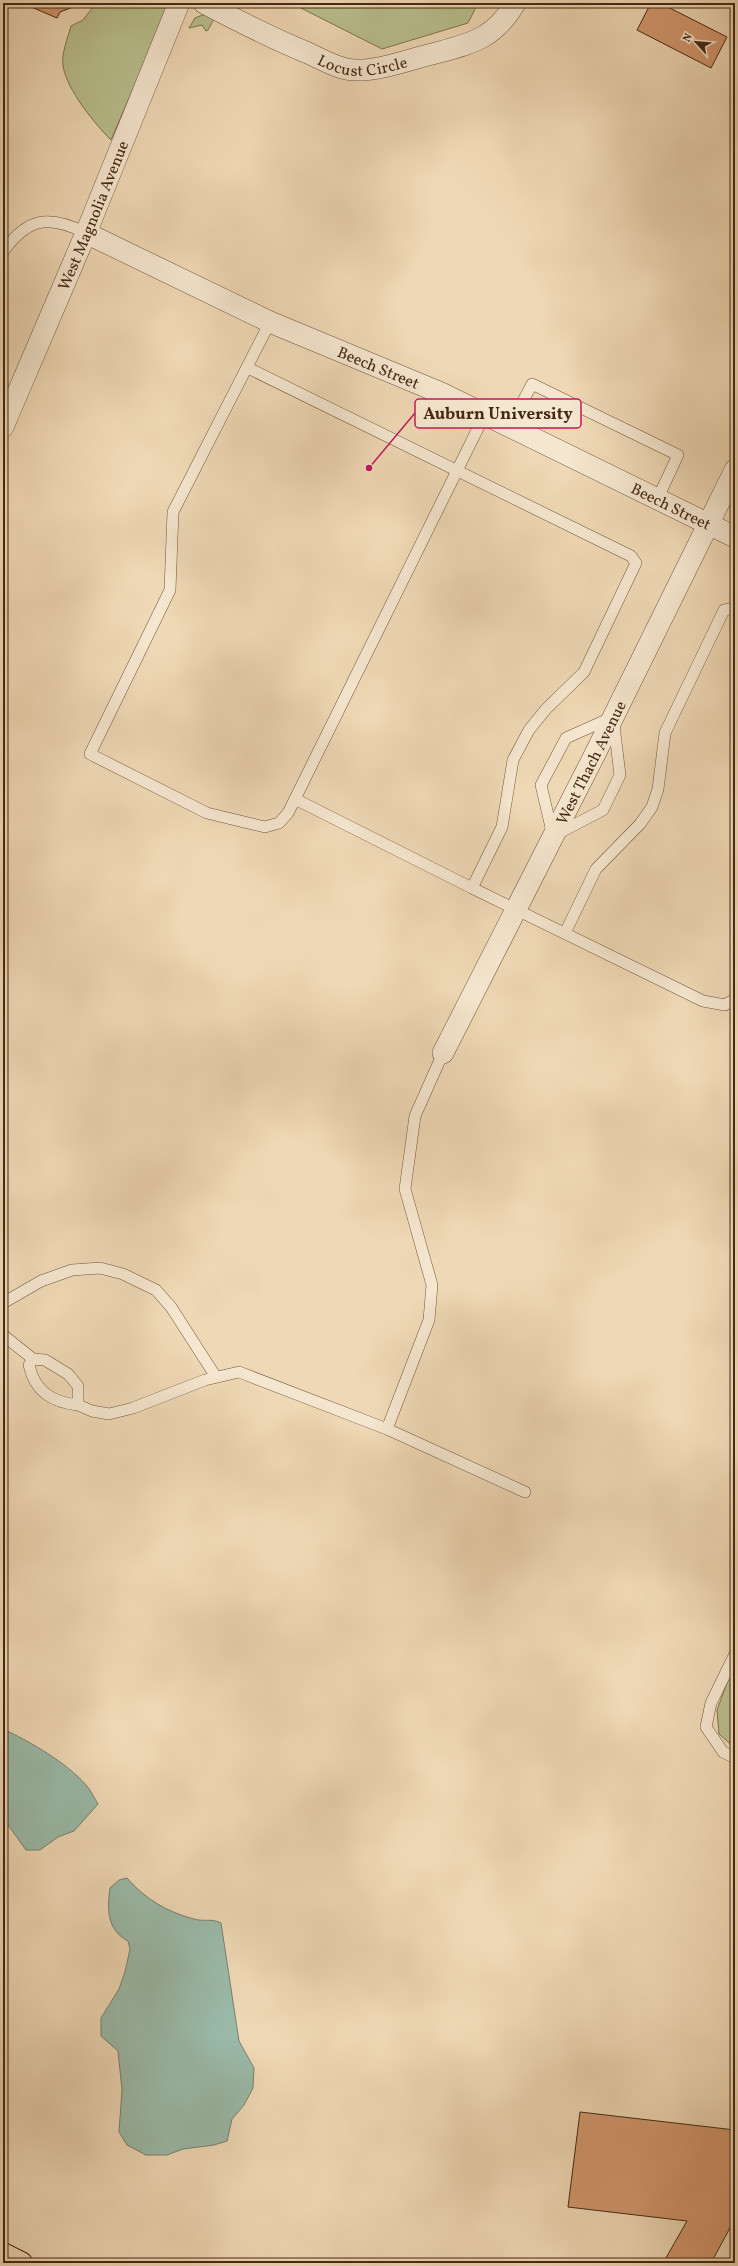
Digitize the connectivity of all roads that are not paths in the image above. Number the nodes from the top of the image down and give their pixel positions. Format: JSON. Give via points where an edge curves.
{"nodes":[{"id":1,"x":179,"y":3,"type":"edge"},
{"id":2,"x":204,"y":3,"type":"edge"},
{"id":3,"x":515,"y":3,"type":"edge"},
{"id":4,"x":86,"y":233,"type":"junction"},
{"id":5,"x":3,"y":252,"type":"edge"},
{"id":6,"x":270,"y":322,"type":"junction"},
{"id":7,"x":248,"y":368,"type":"junction"},
{"id":8,"x":9,"y":395,"type":"edge"},
{"id":9,"x":484,"y":416,"type":"junction"},
{"id":10,"x":3,"y":427,"type":"edge"},
{"id":11,"x":509,"y":428,"type":"junction"},
{"id":12,"x":735,"y":470,"type":"edge"},
{"id":13,"x":457,"y":472,"type":"junction"},
{"id":14,"x":657,"y":500,"type":"junction"},
{"id":15,"x":708,"y":525,"type":"junction"},
{"id":16,"x":735,"y":537,"type":"edge"},
{"id":17,"x":735,"y":608,"type":"edge"},
{"id":18,"x":613,"y":717,"type":"junction"},
{"id":19,"x":295,"y":799,"type":"junction"},
{"id":20,"x":553,"y":836,"type":"junction"},
{"id":21,"x":472,"y":888,"type":"junction"},
{"id":22,"x":515,"y":910,"type":"junction"},
{"id":23,"x":565,"y":933,"type":"junction"},
{"id":24,"x":735,"y":999,"type":"edge"},
{"id":25,"x":443,"y":1053,"type":"joint"},
{"id":26,"x":3,"y":1303,"type":"edge"},
{"id":27,"x":3,"y":1335,"type":"edge"},
{"id":28,"x":33,"y":1359,"type":"junction"},
{"id":29,"x":216,"y":1378,"type":"junction"},
{"id":30,"x":78,"y":1405,"type":"junction"},
{"id":31,"x":387,"y":1429,"type":"junction"},
{"id":32,"x":525,"y":1492,"type":"dead end"},
{"id":33,"x":735,"y":1654,"type":"edge"},
{"id":34,"x":735,"y":1758,"type":"edge"},
{"id":35,"x":3,"y":2254,"type":"edge"},
{"id":36,"x":21,"y":2263,"type":"edge"}],
"edges":[{"from":1,"to":4,"type":"street","name":"West Magnolia Avenue"},
{"from":2,"to":3,"type":"street","name":"Locust Circle","via":[[327,62],[356,70],[380,67],[467,45],[487,35],[505,20]]},
{"from":4,"to":5,"type":"lane","via":[[61,223],[43,222],[26,226]]},
{"from":4,"to":6,"type":"street","name":"Beech Street"},
{"from":4,"to":8,"type":"street","name":"West Magnolia Avenue"},
{"from":6,"to":7,"type":"lane"},
{"from":6,"to":9,"type":"street","name":"Beech Street","via":[[441,394]]},
{"from":7,"to":13,"type":"lane"},
{"from":7,"to":19,"type":"lane","via":[[173,512],[170,590],[90,754],[207,813],[264,827],[279,823]]},
{"from":8,"to":10,"type":"street","name":"West Magnolia Avenue"},
{"from":9,"to":11,"type":"street","name":"Beech Street"},
{"from":9,"to":13,"type":"lane"},
{"from":11,"to":14,"type":"street","name":"Beech Street"},
{"from":11,"to":14,"type":"lane","via":[[532,384],[678,455]]},
{"from":12,"to":15,"type":"street","name":"West Thach Avenue"},
{"from":13,"to":19,"type":"lane"},
{"from":13,"to":21,"type":"lane","via":[[631,556],[636,563],[584,672],[546,709],[529,730],[513,760],[502,827]]},
{"from":14,"to":15,"type":"street","name":"Beech Street"},
{"from":15,"to":16,"type":"street","name":"Beech Street"},
{"from":15,"to":18,"type":"street","name":"West Thach Avenue"},
{"from":17,"to":23,"type":"lane","via":[[724,610],[665,733],[658,789],[652,807],[640,824],[596,869]]},
{"from":18,"to":20,"type":"street","name":"West Thach Avenue"},
{"from":18,"to":20,"type":"lane","via":[[620,775],[603,810]]},
{"from":18,"to":20,"type":"lane","via":[[566,738],[541,785]]},
{"from":19,"to":21,"type":"lane"},
{"from":20,"to":22,"type":"street","name":"West Thach Avenue"},
{"from":21,"to":22,"type":"lane"},
{"from":22,"to":23,"type":"lane"},
{"from":22,"to":25,"type":"street","name":"West Thach Avenue"},
{"from":23,"to":24,"type":"lane","via":[[703,1001],[725,1005]]},
{"from":25,"to":31,"type":"lane","via":[[415,1116],[405,1189],[432,1285],[429,1320]]},
{"from":26,"to":29,"type":"lane","via":[[40,1281],[72,1270],[100,1268],[123,1274],[156,1290],[171,1307]]},
{"from":27,"to":28,"type":"lane"},
{"from":28,"to":30,"type":"lane","via":[[45,1360],[68,1374],[78,1386]]},
{"from":28,"to":30,"type":"lane","via":[[28,1365],[32,1380],[45,1394],[63,1403]]},
{"from":29,"to":30,"type":"lane","via":[[108,1414]]},
{"from":29,"to":31,"type":"lane","via":[[239,1372]]},
{"from":31,"to":32,"type":"lane"},
{"from":33,"to":34,"type":"lane","via":[[711,1703],[706,1727],[723,1752]]},
{"from":35,"to":36,"type":"main road"}]}
